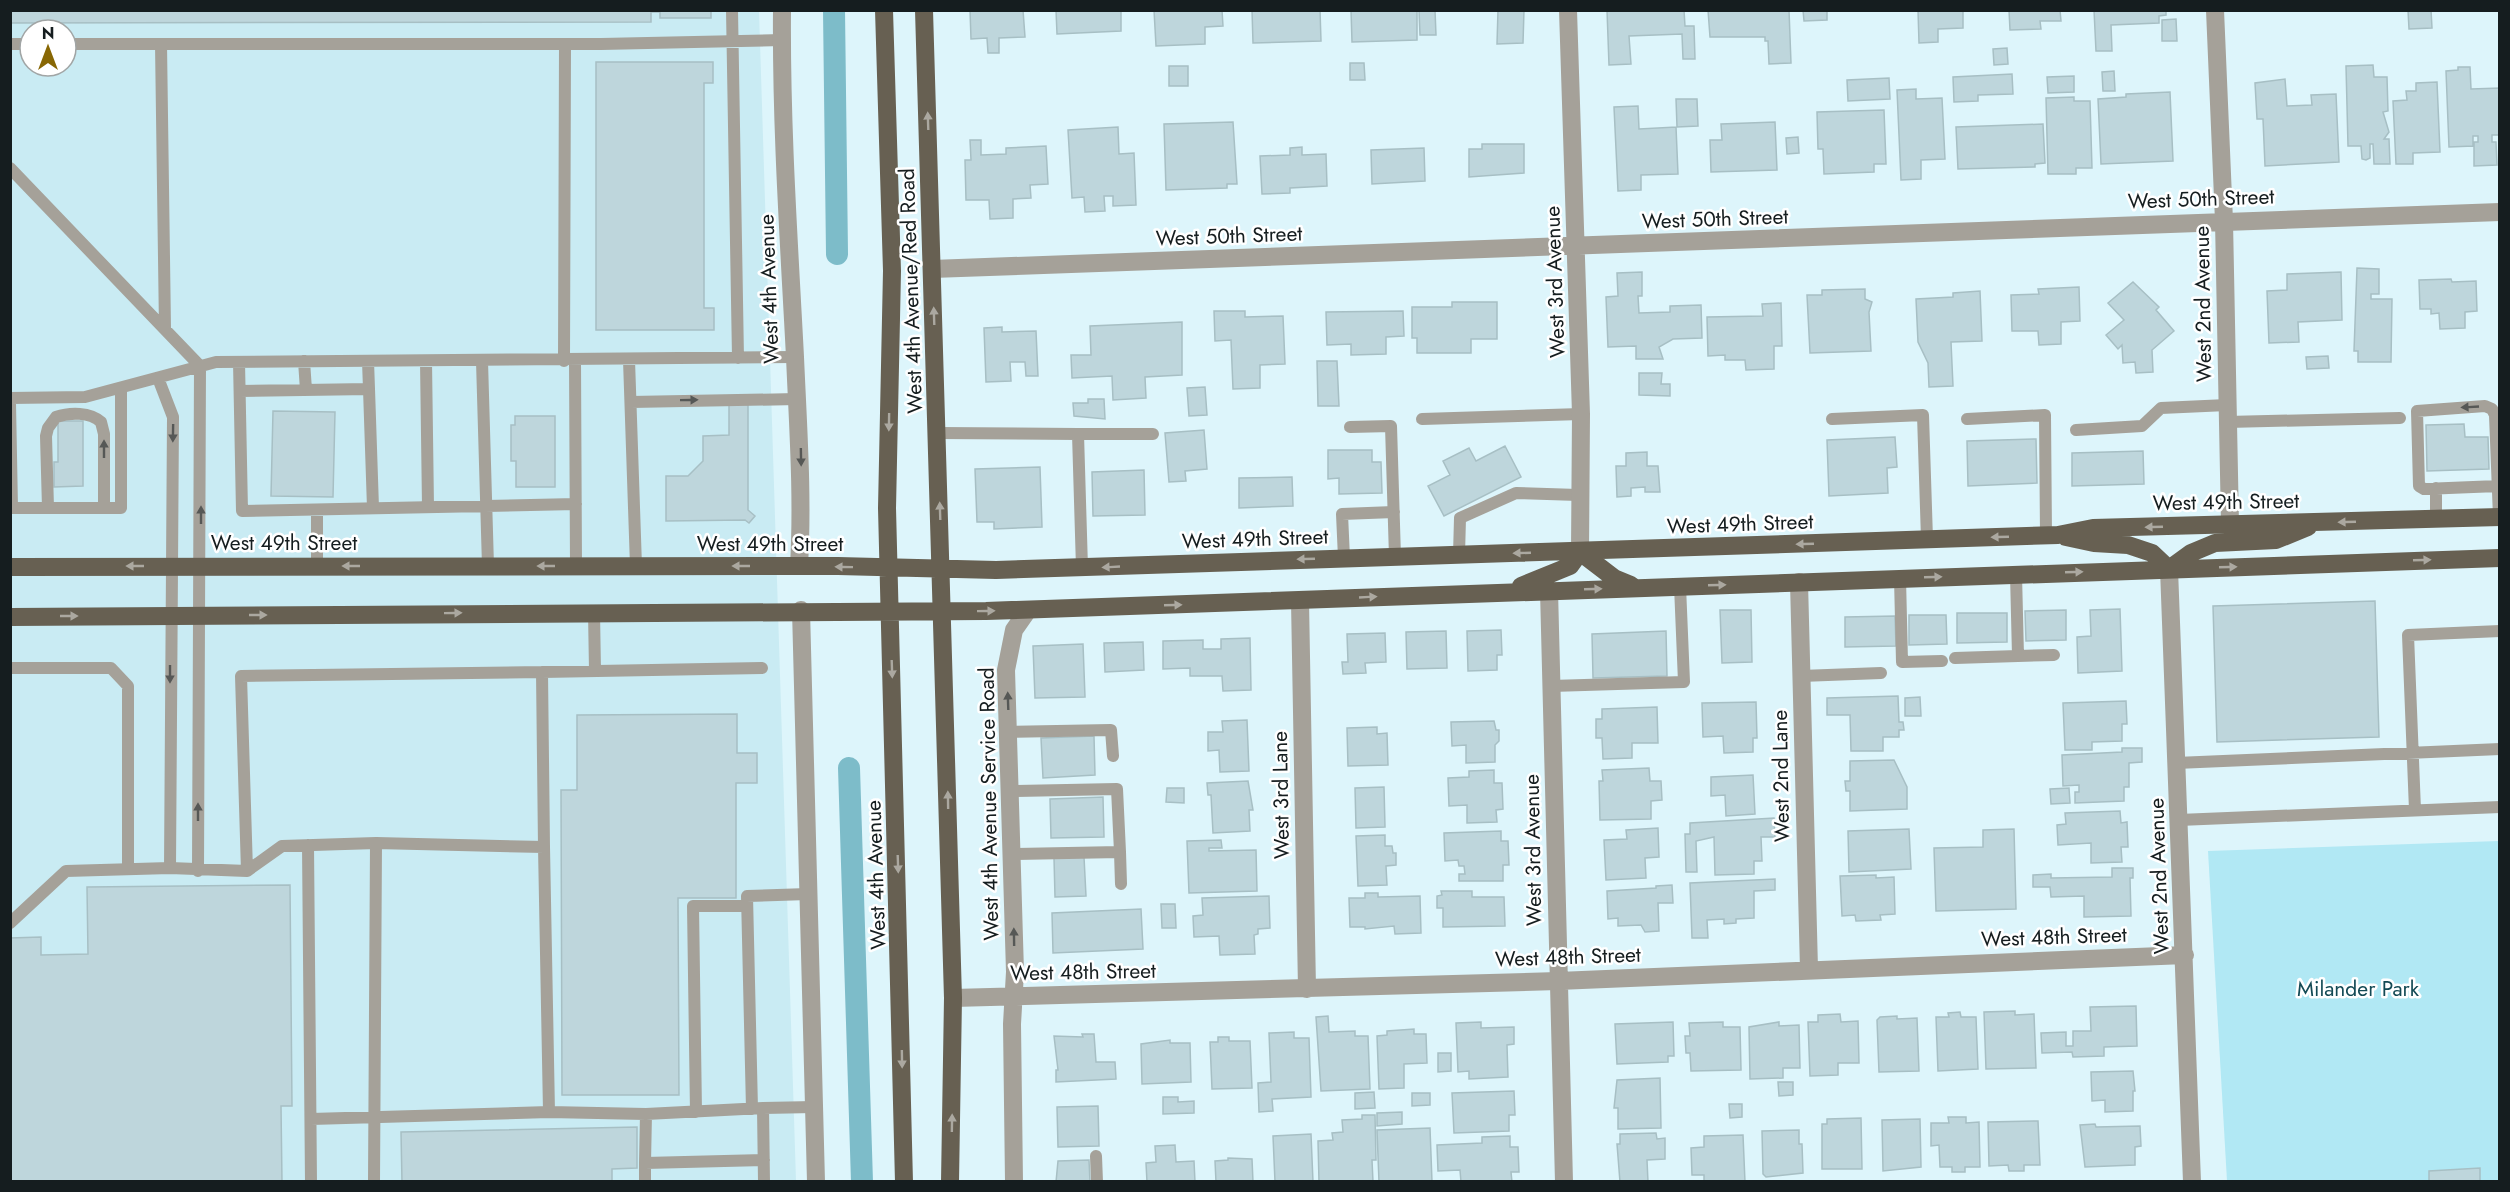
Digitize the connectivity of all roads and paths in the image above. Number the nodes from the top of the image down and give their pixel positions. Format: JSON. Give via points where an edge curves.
{"nodes":[{"id":1,"x":732,"y":10,"type":"edge"},
{"id":2,"x":782,"y":10,"type":"edge"},
{"id":3,"x":884,"y":10,"type":"edge"},
{"id":4,"x":924,"y":10,"type":"edge"},
{"id":5,"x":1569,"y":10,"type":"edge"},
{"id":6,"x":2215,"y":10,"type":"edge"},
{"id":7,"x":782,"y":40,"type":"junction"},
{"id":8,"x":732,"y":41,"type":"junction"},
{"id":9,"x":78,"y":44,"type":"edge"},
{"id":10,"x":161,"y":44,"type":"junction"},
{"id":11,"x":566,"y":44,"type":"junction"},
{"id":12,"x":10,"y":168,"type":"edge"},
{"id":13,"x":2499,"y":212,"type":"edge"},
{"id":14,"x":2224,"y":221,"type":"junction"},
{"id":15,"x":1577,"y":247,"type":"junction"},
{"id":16,"x":932,"y":268,"type":"junction"},
{"id":17,"x":165,"y":329,"type":"junction"},
{"id":18,"x":795,"y":357,"type":"junction"},
{"id":19,"x":738,"y":358,"type":"junction"},
{"id":20,"x":569,"y":360,"type":"junction"},
{"id":21,"x":629,"y":360,"type":"junction"},
{"id":22,"x":304,"y":361,"type":"junction"},
{"id":23,"x":368,"y":361,"type":"junction"},
{"id":24,"x":426,"y":361,"type":"junction"},
{"id":25,"x":482,"y":361,"type":"junction"},
{"id":26,"x":239,"y":362,"type":"junction"},
{"id":27,"x":200,"y":366,"type":"junction"},
{"id":28,"x":158,"y":378,"type":"junction"},
{"id":29,"x":121,"y":388,"type":"junction"},
{"id":30,"x":369,"y":389,"type":"junction"},
{"id":31,"x":306,"y":390,"type":"junction"},
{"id":32,"x":240,"y":391,"type":"junction"},
{"id":33,"x":10,"y":398,"type":"edge"},
{"id":34,"x":797,"y":399,"type":"junction"},
{"id":35,"x":631,"y":402,"type":"junction"},
{"id":36,"x":10,"y":403,"type":"edge"},
{"id":37,"x":2227,"y":413,"type":"junction"},
{"id":38,"x":1581,"y":414,"type":"junction"},
{"id":39,"x":1832,"y":418,"type":"dead end"},
{"id":40,"x":2400,"y":418,"type":"dead end"},
{"id":41,"x":1422,"y":419,"type":"dead end"},
{"id":42,"x":1967,"y":419,"type":"dead end"},
{"id":43,"x":1350,"y":428,"type":"dead end"},
{"id":44,"x":2076,"y":430,"type":"dead end"},
{"id":45,"x":938,"y":433,"type":"junction"},
{"id":46,"x":1078,"y":434,"type":"junction"},
{"id":47,"x":1153,"y":434,"type":"dead end"},
{"id":48,"x":2498,"y":486,"type":"edge"},
{"id":49,"x":2436,"y":489,"type":"junction"},
{"id":50,"x":1578,"y":495,"type":"junction"},
{"id":51,"x":576,"y":504,"type":"junction"},
{"id":52,"x":486,"y":506,"type":"junction"},
{"id":53,"x":429,"y":507,"type":"junction"},
{"id":54,"x":11,"y":508,"type":"edge"},
{"id":55,"x":48,"y":508,"type":"junction"},
{"id":56,"x":104,"y":508,"type":"junction"},
{"id":57,"x":373,"y":508,"type":"junction"},
{"id":58,"x":317,"y":510,"type":"junction"},
{"id":59,"x":1394,"y":512,"type":"junction"},
{"id":60,"x":2499,"y":517,"type":"edge"},
{"id":61,"x":2436,"y":519,"type":"junction"},
{"id":62,"x":2317,"y":523,"type":"junction"},
{"id":63,"x":2230,"y":524,"type":"junction"},
{"id":64,"x":2052,"y":535,"type":"junction"},
{"id":65,"x":1928,"y":539,"type":"junction"},
{"id":66,"x":1580,"y":552,"type":"junction"},
{"id":67,"x":1459,"y":555,"type":"junction"},
{"id":68,"x":1395,"y":557,"type":"junction"},
{"id":69,"x":1344,"y":558,"type":"junction"},
{"id":70,"x":2499,"y":558,"type":"edge"},
{"id":71,"x":171,"y":566,"type":"junction"},
{"id":72,"x":201,"y":566,"type":"junction"},
{"id":73,"x":317,"y":566,"type":"junction"},
{"id":74,"x":488,"y":566,"type":"junction"},
{"id":75,"x":576,"y":566,"type":"junction"},
{"id":76,"x":636,"y":566,"type":"junction"},
{"id":77,"x":799,"y":566,"type":"junction"},
{"id":78,"x":10,"y":567,"type":"edge"},
{"id":79,"x":889,"y":568,"type":"junction"},
{"id":80,"x":1082,"y":568,"type":"junction"},
{"id":81,"x":942,"y":569,"type":"junction"},
{"id":82,"x":2169,"y":569,"type":"junction"},
{"id":83,"x":2016,"y":574,"type":"junction"},
{"id":84,"x":1900,"y":579,"type":"junction"},
{"id":85,"x":1799,"y":582,"type":"junction"},
{"id":86,"x":1680,"y":586,"type":"junction"},
{"id":87,"x":1638,"y":587,"type":"junction"},
{"id":88,"x":1549,"y":590,"type":"junction"},
{"id":89,"x":1503,"y":591,"type":"junction"},
{"id":90,"x":1300,"y":601,"type":"junction"},
{"id":91,"x":801,"y":610,"type":"junction"},
{"id":92,"x":1028,"y":610,"type":"junction"},
{"id":93,"x":890,"y":611,"type":"junction"},
{"id":94,"x":594,"y":612,"type":"junction"},
{"id":95,"x":944,"y":612,"type":"junction"},
{"id":96,"x":170,"y":616,"type":"junction"},
{"id":97,"x":200,"y":616,"type":"junction"},
{"id":98,"x":10,"y":617,"type":"edge"},
{"id":99,"x":2499,"y":631,"type":"edge"},
{"id":100,"x":2054,"y":655,"type":"dead end"},
{"id":101,"x":2018,"y":656,"type":"junction"},
{"id":102,"x":1955,"y":658,"type":"dead end"},
{"id":103,"x":1942,"y":661,"type":"dead end"},
{"id":104,"x":10,"y":668,"type":"edge"},
{"id":105,"x":762,"y":668,"type":"dead end"},
{"id":106,"x":595,"y":671,"type":"junction"},
{"id":107,"x":542,"y":672,"type":"junction"},
{"id":108,"x":1881,"y":674,"type":"dead end"},
{"id":109,"x":1801,"y":676,"type":"junction"},
{"id":110,"x":1551,"y":686,"type":"junction"},
{"id":111,"x":1009,"y":732,"type":"junction"},
{"id":112,"x":2499,"y":749,"type":"edge"},
{"id":113,"x":2412,"y":752,"type":"junction"},
{"id":114,"x":1113,"y":756,"type":"dead end"},
{"id":115,"x":2176,"y":763,"type":"junction"},
{"id":116,"x":1010,"y":791,"type":"junction"},
{"id":117,"x":2499,"y":807,"type":"edge"},
{"id":118,"x":2415,"y":810,"type":"junction"},
{"id":119,"x":2179,"y":820,"type":"junction"},
{"id":120,"x":376,"y":843,"type":"junction"},
{"id":121,"x":308,"y":845,"type":"junction"},
{"id":122,"x":544,"y":847,"type":"junction"},
{"id":123,"x":1120,"y":852,"type":"junction"},
{"id":124,"x":1012,"y":854,"type":"junction"},
{"id":125,"x":170,"y":868,"type":"junction"},
{"id":126,"x":128,"y":869,"type":"junction"},
{"id":127,"x":198,"y":871,"type":"junction"},
{"id":128,"x":247,"y":871,"type":"junction"},
{"id":129,"x":1121,"y":884,"type":"dead end"},
{"id":130,"x":808,"y":894,"type":"junction"},
{"id":131,"x":747,"y":906,"type":"junction"},
{"id":132,"x":10,"y":923,"type":"edge"},
{"id":133,"x":2185,"y":955,"type":"junction"},
{"id":134,"x":1809,"y":969,"type":"junction"},
{"id":135,"x":1558,"y":981,"type":"junction"},
{"id":136,"x":1307,"y":990,"type":"junction"},
{"id":137,"x":1014,"y":996,"type":"junction"},
{"id":138,"x":953,"y":998,"type":"junction"},
{"id":139,"x":814,"y":1107,"type":"junction"},
{"id":140,"x":757,"y":1109,"type":"junction"},
{"id":141,"x":549,"y":1112,"type":"junction"},
{"id":142,"x":696,"y":1112,"type":"junction"},
{"id":143,"x":646,"y":1114,"type":"junction"},
{"id":144,"x":375,"y":1118,"type":"junction"},
{"id":145,"x":311,"y":1119,"type":"junction"},
{"id":146,"x":1096,"y":1156,"type":"dead end"},
{"id":147,"x":764,"y":1160,"type":"junction"},
{"id":148,"x":645,"y":1163,"type":"junction"},
{"id":149,"x":311,"y":1182,"type":"edge"},
{"id":150,"x":374,"y":1182,"type":"edge"},
{"id":151,"x":645,"y":1182,"type":"edge"},
{"id":152,"x":764,"y":1182,"type":"edge"},
{"id":153,"x":816,"y":1182,"type":"edge"},
{"id":154,"x":904,"y":1182,"type":"edge"},
{"id":155,"x":950,"y":1182,"type":"edge"},
{"id":156,"x":1014,"y":1182,"type":"edge"},
{"id":157,"x":1097,"y":1182,"type":"edge"},
{"id":158,"x":1564,"y":1182,"type":"edge"},
{"id":159,"x":2192,"y":1182,"type":"edge"}],
"edges":[{"from":1,"to":8,"type":"lane"},
{"from":2,"to":7,"type":"street","name":"West 4th Avenue"},
{"from":3,"to":79,"type":"main road","name":"West 4th Avenue/Red Road","one_way":true,"via":[[892,271]]},
{"from":16,"to":4,"type":"main road","name":"West 4th Avenue/Red Road","one_way":true},
{"from":5,"to":15,"type":"street","name":"West 3rd Avenue"},
{"from":6,"to":14,"type":"street","name":"West 2nd Avenue"},
{"from":7,"to":8,"type":"lane"},
{"from":7,"to":18,"type":"street","name":"West 4th Avenue"},
{"from":8,"to":11,"type":"lane"},
{"from":8,"to":19,"type":"lane"},
{"from":9,"to":10,"type":"lane"},
{"from":10,"to":11,"type":"lane"},
{"from":10,"to":17,"type":"lane"},
{"from":11,"to":20,"type":"lane"},
{"from":12,"to":17,"type":"lane"},
{"from":13,"to":14,"type":"street","name":"West 50th Street"},
{"from":14,"to":15,"type":"street","name":"West 50th Street"},
{"from":14,"to":37,"type":"street","name":"West 2nd Avenue"},
{"from":15,"to":16,"type":"street","name":"West 50th Street"},
{"from":15,"to":38,"type":"street","name":"West 3rd Avenue"},
{"from":45,"to":16,"type":"main road","name":"West 4th Avenue/Red Road","one_way":true},
{"from":17,"to":27,"type":"lane"},
{"from":18,"to":19,"type":"lane"},
{"from":18,"to":34,"type":"street","name":"West 4th Avenue"},
{"from":19,"to":21,"type":"lane"},
{"from":20,"to":21,"type":"lane"},
{"from":20,"to":25,"type":"lane"},
{"from":20,"to":51,"type":"lane"},
{"from":21,"to":35,"type":"lane"},
{"from":22,"to":23,"type":"lane"},
{"from":22,"to":26,"type":"lane"},
{"from":22,"to":31,"type":"lane"},
{"from":23,"to":24,"type":"lane"},
{"from":23,"to":30,"type":"lane"},
{"from":24,"to":25,"type":"lane"},
{"from":24,"to":53,"type":"lane"},
{"from":25,"to":52,"type":"lane"},
{"from":26,"to":27,"type":"lane"},
{"from":26,"to":32,"type":"lane"},
{"from":27,"to":28,"type":"lane"},
{"from":72,"to":27,"type":"lane","one_way":true},
{"from":28,"to":29,"type":"lane"},
{"from":28,"to":71,"type":"lane","one_way":true,"via":[[173,417]]},
{"from":29,"to":33,"type":"lane","via":[[85,397]]},
{"from":29,"to":56,"type":"lane","via":[[121,508]]},
{"from":30,"to":31,"type":"lane"},
{"from":30,"to":57,"type":"lane"},
{"from":31,"to":32,"type":"lane"},
{"from":32,"to":58,"type":"lane","via":[[242,511]]},
{"from":35,"to":34,"type":"lane","one_way":true},
{"from":34,"to":77,"type":"street","name":"West 4th Avenue","one_way":true,"via":[[802,524]]},
{"from":35,"to":76,"type":"lane"},
{"from":36,"to":54,"type":"lane"},
{"from":37,"to":40,"type":"lane"},
{"from":37,"to":44,"type":"lane","via":[[2161,408],[2142,426]]},
{"from":37,"to":63,"type":"street","name":"West 2nd Avenue"},
{"from":38,"to":41,"type":"lane"},
{"from":38,"to":50,"type":"street","name":"West 3rd Avenue"},
{"from":39,"to":65,"type":"lane","via":[[1923,415]]},
{"from":42,"to":64,"type":"lane","via":[[2045,415]]},
{"from":43,"to":59,"type":"lane","via":[[1391,426]]},
{"from":45,"to":46,"type":"lane"},
{"from":81,"to":45,"type":"main road","name":"West 4th Avenue/Red Road","one_way":true},
{"from":46,"to":47,"type":"lane"},
{"from":46,"to":80,"type":"lane"},
{"from":48,"to":49,"type":"lane"},
{"from":48,"to":49,"type":"lane","one_way":true,"via":[[2492,408],[2422,409],[2415,417],[2418,481],[2424,489]]},
{"from":48,"to":60,"type":"lane"},
{"from":49,"to":61,"type":"lane"},
{"from":50,"to":66,"type":"street","name":"West 3rd Avenue"},
{"from":50,"to":67,"type":"lane","via":[[1516,493],[1460,518]]},
{"from":51,"to":52,"type":"lane"},
{"from":51,"to":75,"type":"lane"},
{"from":52,"to":53,"type":"lane"},
{"from":52,"to":74,"type":"lane"},
{"from":53,"to":57,"type":"lane"},
{"from":54,"to":55,"type":"lane"},
{"from":55,"to":56,"type":"lane"},
{"from":56,"to":55,"type":"lane","one_way":true,"via":[[101,422],[88,415],[72,414],[56,417],[48,428]]},
{"from":57,"to":58,"type":"lane"},
{"from":58,"to":73,"type":"lane"},
{"from":59,"to":68,"type":"lane"},
{"from":59,"to":69,"type":"lane","via":[[1342,514]]},
{"from":60,"to":61,"type":"main road","name":"West 49th Street"},
{"from":61,"to":62,"type":"main road","name":"West 49th Street","one_way":true},
{"from":62,"to":63,"type":"main road","name":"West 49th Street"},
{"from":62,"to":82,"type":"main road","via":[[2276,540],[2215,543],[2191,553]]},
{"from":63,"to":64,"type":"main road","name":"West 49th Street","one_way":true,"via":[[2093,528]]},
{"from":64,"to":65,"type":"main road","name":"West 49th Street","one_way":true},
{"from":64,"to":82,"type":"main road","via":[[2128,545],[2152,553]]},
{"from":65,"to":66,"type":"main road","name":"West 49th Street","one_way":true},
{"from":66,"to":67,"type":"main road","name":"West 49th Street","one_way":true},
{"from":66,"to":87,"type":"main road","via":[[1614,579]]},
{"from":66,"to":89,"type":"main road","via":[[1570,566]]},
{"from":67,"to":68,"type":"main road","name":"West 49th Street"},
{"from":68,"to":69,"type":"main road","name":"West 49th Street"},
{"from":69,"to":80,"type":"main road","name":"West 49th Street","one_way":true},
{"from":82,"to":70,"type":"main road","one_way":true},
{"from":71,"to":72,"type":"main road","name":"West 49th Street"},
{"from":71,"to":78,"type":"main road","name":"West 49th Street","one_way":true},
{"from":71,"to":96,"type":"lane"},
{"from":72,"to":73,"type":"main road","name":"West 49th Street"},
{"from":72,"to":97,"type":"lane"},
{"from":74,"to":73,"type":"main road","name":"West 49th Street","one_way":true},
{"from":75,"to":74,"type":"main road","name":"West 49th Street","one_way":true},
{"from":75,"to":76,"type":"main road","name":"West 49th Street"},
{"from":77,"to":76,"type":"main road","name":"West 49th Street","one_way":true},
{"from":79,"to":77,"type":"main road","name":"West 49th Street","one_way":true},
{"from":79,"to":81,"type":"main road","name":"West 49th Street"},
{"from":79,"to":93,"type":"main road","name":"West 4th Avenue"},
{"from":80,"to":81,"type":"main road","name":"West 49th Street"},
{"from":81,"to":95,"type":"main road"},
{"from":83,"to":82,"type":"main road","one_way":true},
{"from":82,"to":115,"type":"street","name":"West 2nd Avenue"},
{"from":84,"to":83,"type":"main road","one_way":true},
{"from":83,"to":101,"type":"lane"},
{"from":84,"to":85,"type":"main road"},
{"from":84,"to":103,"type":"lane","via":[[1902,662]]},
{"from":86,"to":85,"type":"main road","one_way":true},
{"from":85,"to":109,"type":"street","name":"West 2nd Lane"},
{"from":86,"to":87,"type":"main road"},
{"from":86,"to":110,"type":"lane","via":[[1684,682]]},
{"from":88,"to":87,"type":"main road","one_way":true},
{"from":88,"to":89,"type":"main road"},
{"from":88,"to":110,"type":"street","name":"West 3rd Avenue"},
{"from":90,"to":89,"type":"main road","one_way":true},
{"from":92,"to":90,"type":"main road","one_way":true},
{"from":90,"to":136,"type":"street","name":"West 3rd Lane"},
{"from":91,"to":93,"type":"main road"},
{"from":91,"to":94,"type":"main road"},
{"from":91,"to":130,"type":"street"},
{"from":95,"to":92,"type":"main road","one_way":true},
{"from":111,"to":92,"type":"street","name":"West 4th Avenue Service Road","one_way":true,"via":[[1007,658],[1014,630]]},
{"from":93,"to":95,"type":"main road"},
{"from":93,"to":154,"type":"main road","name":"West 4th Avenue","one_way":true},
{"from":97,"to":94,"type":"main road","one_way":true},
{"from":94,"to":106,"type":"lane"},
{"from":138,"to":95,"type":"main road","one_way":true},
{"from":96,"to":97,"type":"main road"},
{"from":98,"to":96,"type":"main road","one_way":true},
{"from":96,"to":125,"type":"lane","one_way":true},
{"from":127,"to":97,"type":"lane","one_way":true},
{"from":99,"to":113,"type":"lane","via":[[2408,635]]},
{"from":100,"to":101,"type":"lane"},
{"from":101,"to":102,"type":"lane"},
{"from":104,"to":126,"type":"lane","via":[[111,668],[128,686]]},
{"from":105,"to":106,"type":"lane"},
{"from":106,"to":107,"type":"lane"},
{"from":107,"to":122,"type":"lane"},
{"from":107,"to":128,"type":"lane","via":[[241,676]]},
{"from":108,"to":109,"type":"lane"},
{"from":109,"to":134,"type":"street","name":"West 2nd Lane"},
{"from":110,"to":135,"type":"street","name":"West 3rd Avenue"},
{"from":111,"to":114,"type":"lane","via":[[1111,730]]},
{"from":111,"to":116,"type":"street","name":"West 4th Avenue Service Road"},
{"from":112,"to":113,"type":"lane"},
{"from":113,"to":115,"type":"lane"},
{"from":113,"to":118,"type":"lane"},
{"from":115,"to":119,"type":"street","name":"West 2nd Avenue"},
{"from":116,"to":123,"type":"lane","via":[[1117,789]]},
{"from":116,"to":124,"type":"street","name":"West 4th Avenue Service Road"},
{"from":117,"to":118,"type":"lane"},
{"from":118,"to":119,"type":"lane"},
{"from":119,"to":133,"type":"street","name":"West 2nd Avenue"},
{"from":120,"to":121,"type":"lane"},
{"from":120,"to":122,"type":"lane"},
{"from":120,"to":144,"type":"lane"},
{"from":121,"to":128,"type":"lane","via":[[282,846]]},
{"from":121,"to":145,"type":"lane"},
{"from":122,"to":141,"type":"lane"},
{"from":123,"to":124,"type":"lane"},
{"from":123,"to":129,"type":"lane"},
{"from":137,"to":124,"type":"street","name":"West 4th Avenue Service Road","one_way":true},
{"from":125,"to":126,"type":"lane"},
{"from":125,"to":127,"type":"lane"},
{"from":126,"to":132,"type":"lane","via":[[66,871]]},
{"from":127,"to":128,"type":"lane"},
{"from":130,"to":131,"type":"lane","via":[[747,896]]},
{"from":130,"to":139,"type":"street"},
{"from":131,"to":140,"type":"lane"},
{"from":131,"to":142,"type":"lane","via":[[693,906]]},
{"from":133,"to":134,"type":"street","name":"West 48th Street"},
{"from":133,"to":159,"type":"street","name":"West 2nd Avenue"},
{"from":134,"to":135,"type":"street","name":"West 48th Street"},
{"from":135,"to":136,"type":"street","name":"West 48th Street"},
{"from":135,"to":158,"type":"street","name":"West 3rd Avenue"},
{"from":136,"to":137,"type":"street","name":"West 48th Street"},
{"from":137,"to":138,"type":"street","name":"West 48th Street"},
{"from":137,"to":156,"type":"street","name":"West 4th Avenue Service Road"},
{"from":155,"to":138,"type":"main road","one_way":true},
{"from":139,"to":140,"type":"lane"},
{"from":139,"to":153,"type":"street"},
{"from":140,"to":142,"type":"lane"},
{"from":140,"to":147,"type":"lane"},
{"from":141,"to":143,"type":"lane"},
{"from":141,"to":144,"type":"lane"},
{"from":142,"to":143,"type":"lane"},
{"from":143,"to":148,"type":"lane"},
{"from":144,"to":145,"type":"lane"},
{"from":144,"to":150,"type":"lane"},
{"from":145,"to":149,"type":"lane"},
{"from":146,"to":157,"type":"lane"},
{"from":147,"to":148,"type":"lane"},
{"from":147,"to":152,"type":"lane"},
{"from":148,"to":151,"type":"lane"}]}
